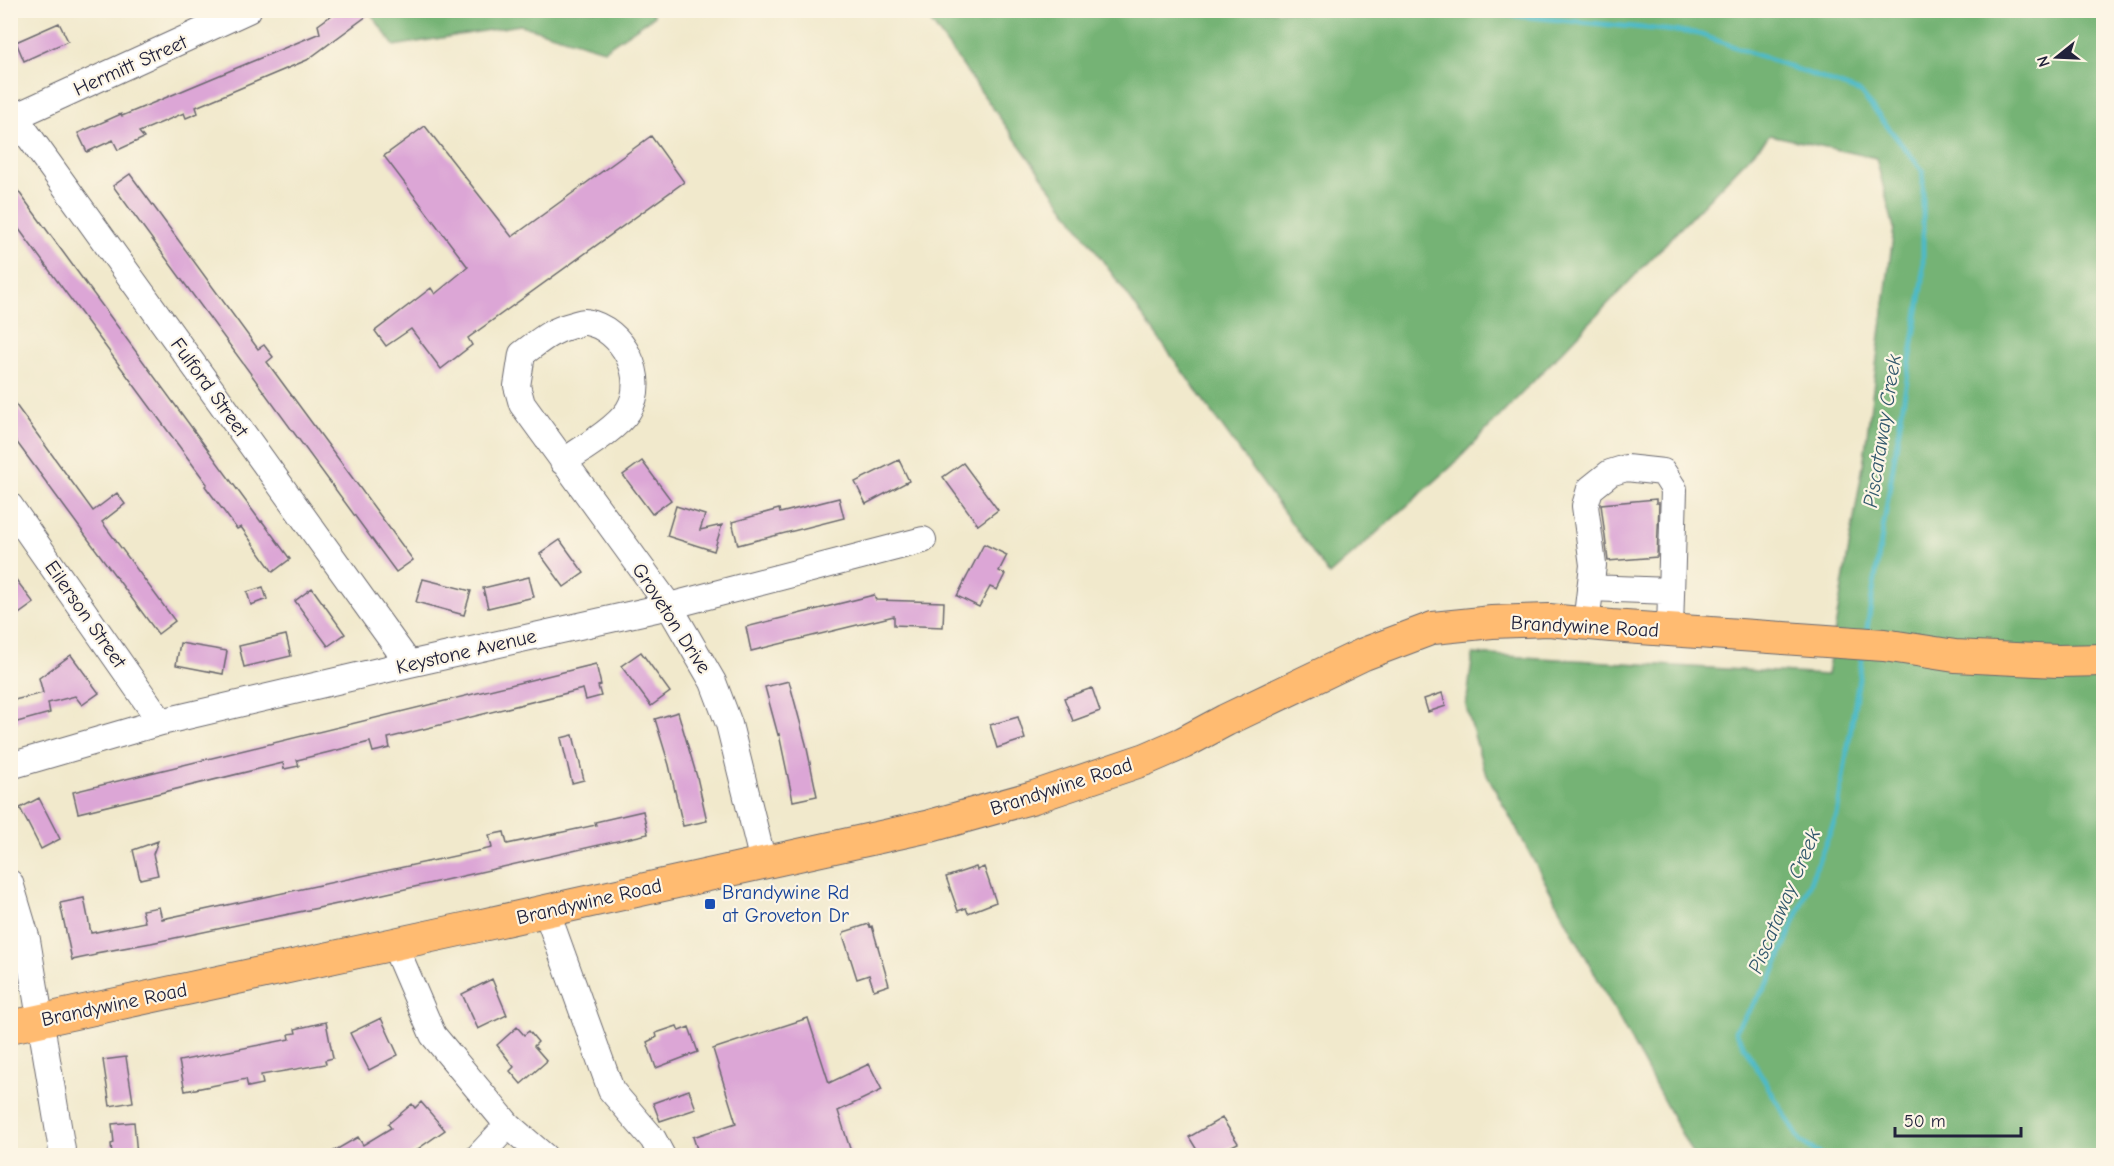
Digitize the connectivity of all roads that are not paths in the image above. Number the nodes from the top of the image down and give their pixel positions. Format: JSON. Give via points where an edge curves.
{"nodes":[{"id":1,"x":232,"y":14,"type":"edge"},
{"id":2,"x":12,"y":115,"type":"edge"},
{"id":3,"x":563,"y":462,"type":"junction"},
{"id":4,"x":10,"y":506,"type":"edge"},
{"id":5,"x":923,"y":540,"type":"dead end"},
{"id":6,"x":1590,"y":588,"type":"junction"},
{"id":7,"x":1670,"y":591,"type":"junction"},
{"id":8,"x":669,"y":606,"type":"junction"},
{"id":9,"x":1586,"y":624,"type":"junction"},
{"id":10,"x":1670,"y":630,"type":"junction"},
{"id":11,"x":2103,"y":660,"type":"edge"},
{"id":12,"x":409,"y":664,"type":"junction"},
{"id":13,"x":161,"y":722,"type":"junction"},
{"id":14,"x":10,"y":766,"type":"edge"},
{"id":15,"x":763,"y":862,"type":"junction"},
{"id":16,"x":10,"y":883,"type":"edge"},
{"id":17,"x":546,"y":910,"type":"junction"},
{"id":18,"x":394,"y":944,"type":"junction"},
{"id":19,"x":25,"y":1023,"type":"edge"},
{"id":20,"x":508,"y":1125,"type":"junction"},
{"id":21,"x":63,"y":1155,"type":"edge"},
{"id":22,"x":479,"y":1155,"type":"edge"},
{"id":23,"x":544,"y":1155,"type":"edge"},
{"id":24,"x":662,"y":1155,"type":"edge"}],
"edges":[{"from":1,"to":2,"type":"street","name":"Hermitt Street"},
{"from":2,"to":12,"type":"street","name":"Fulford Street"},
{"from":3,"to":3,"type":"street","name":"Groveton Drive","via":[[522,404],[517,386],[522,354],[553,330],[585,321],[609,331],[628,353],[637,384],[628,411],[603,435]]},
{"from":3,"to":8,"type":"street","name":"Groveton Drive"},
{"from":4,"to":13,"type":"street","name":"Eilerson Street"},
{"from":5,"to":8,"type":"street","name":"Keystone Avenue"},
{"from":6,"to":7,"type":"street"},
{"from":6,"to":7,"type":"street","via":[[1593,565],[1585,506],[1590,489],[1610,473],[1626,468],[1663,472],[1674,489]]},
{"from":6,"to":9,"type":"street"},
{"from":7,"to":10,"type":"street"},
{"from":8,"to":12,"type":"street","name":"Keystone Avenue"},
{"from":8,"to":15,"type":"street","name":"Groveton Drive","via":[[713,682],[729,724]]},
{"from":9,"to":10,"type":"main road","name":"Brandywine Road"},
{"from":9,"to":15,"type":"main road","name":"Brandywine Road","via":[[1549,620],[1433,628],[1364,654],[1146,759],[1034,797],[930,826]]},
{"from":10,"to":11,"type":"main road","name":"Brandywine Road","via":[[1884,645],[1955,656]]},
{"from":12,"to":13,"type":"street","name":"Keystone Avenue"},
{"from":13,"to":14,"type":"street","name":"Keystone Avenue"},
{"from":15,"to":17,"type":"main road","name":"Brandywine Road"},
{"from":16,"to":19,"type":"street","via":[[27,940]]},
{"from":17,"to":18,"type":"main road","name":"Brandywine Road"},
{"from":17,"to":24,"type":"street","via":[[611,1090],[653,1138]]},
{"from":18,"to":19,"type":"main road","name":"Brandywine Road"},
{"from":18,"to":20,"type":"street","via":[[433,1035]]},
{"from":19,"to":21,"type":"street"},
{"from":20,"to":22,"type":"street"},
{"from":20,"to":23,"type":"street"}]}
